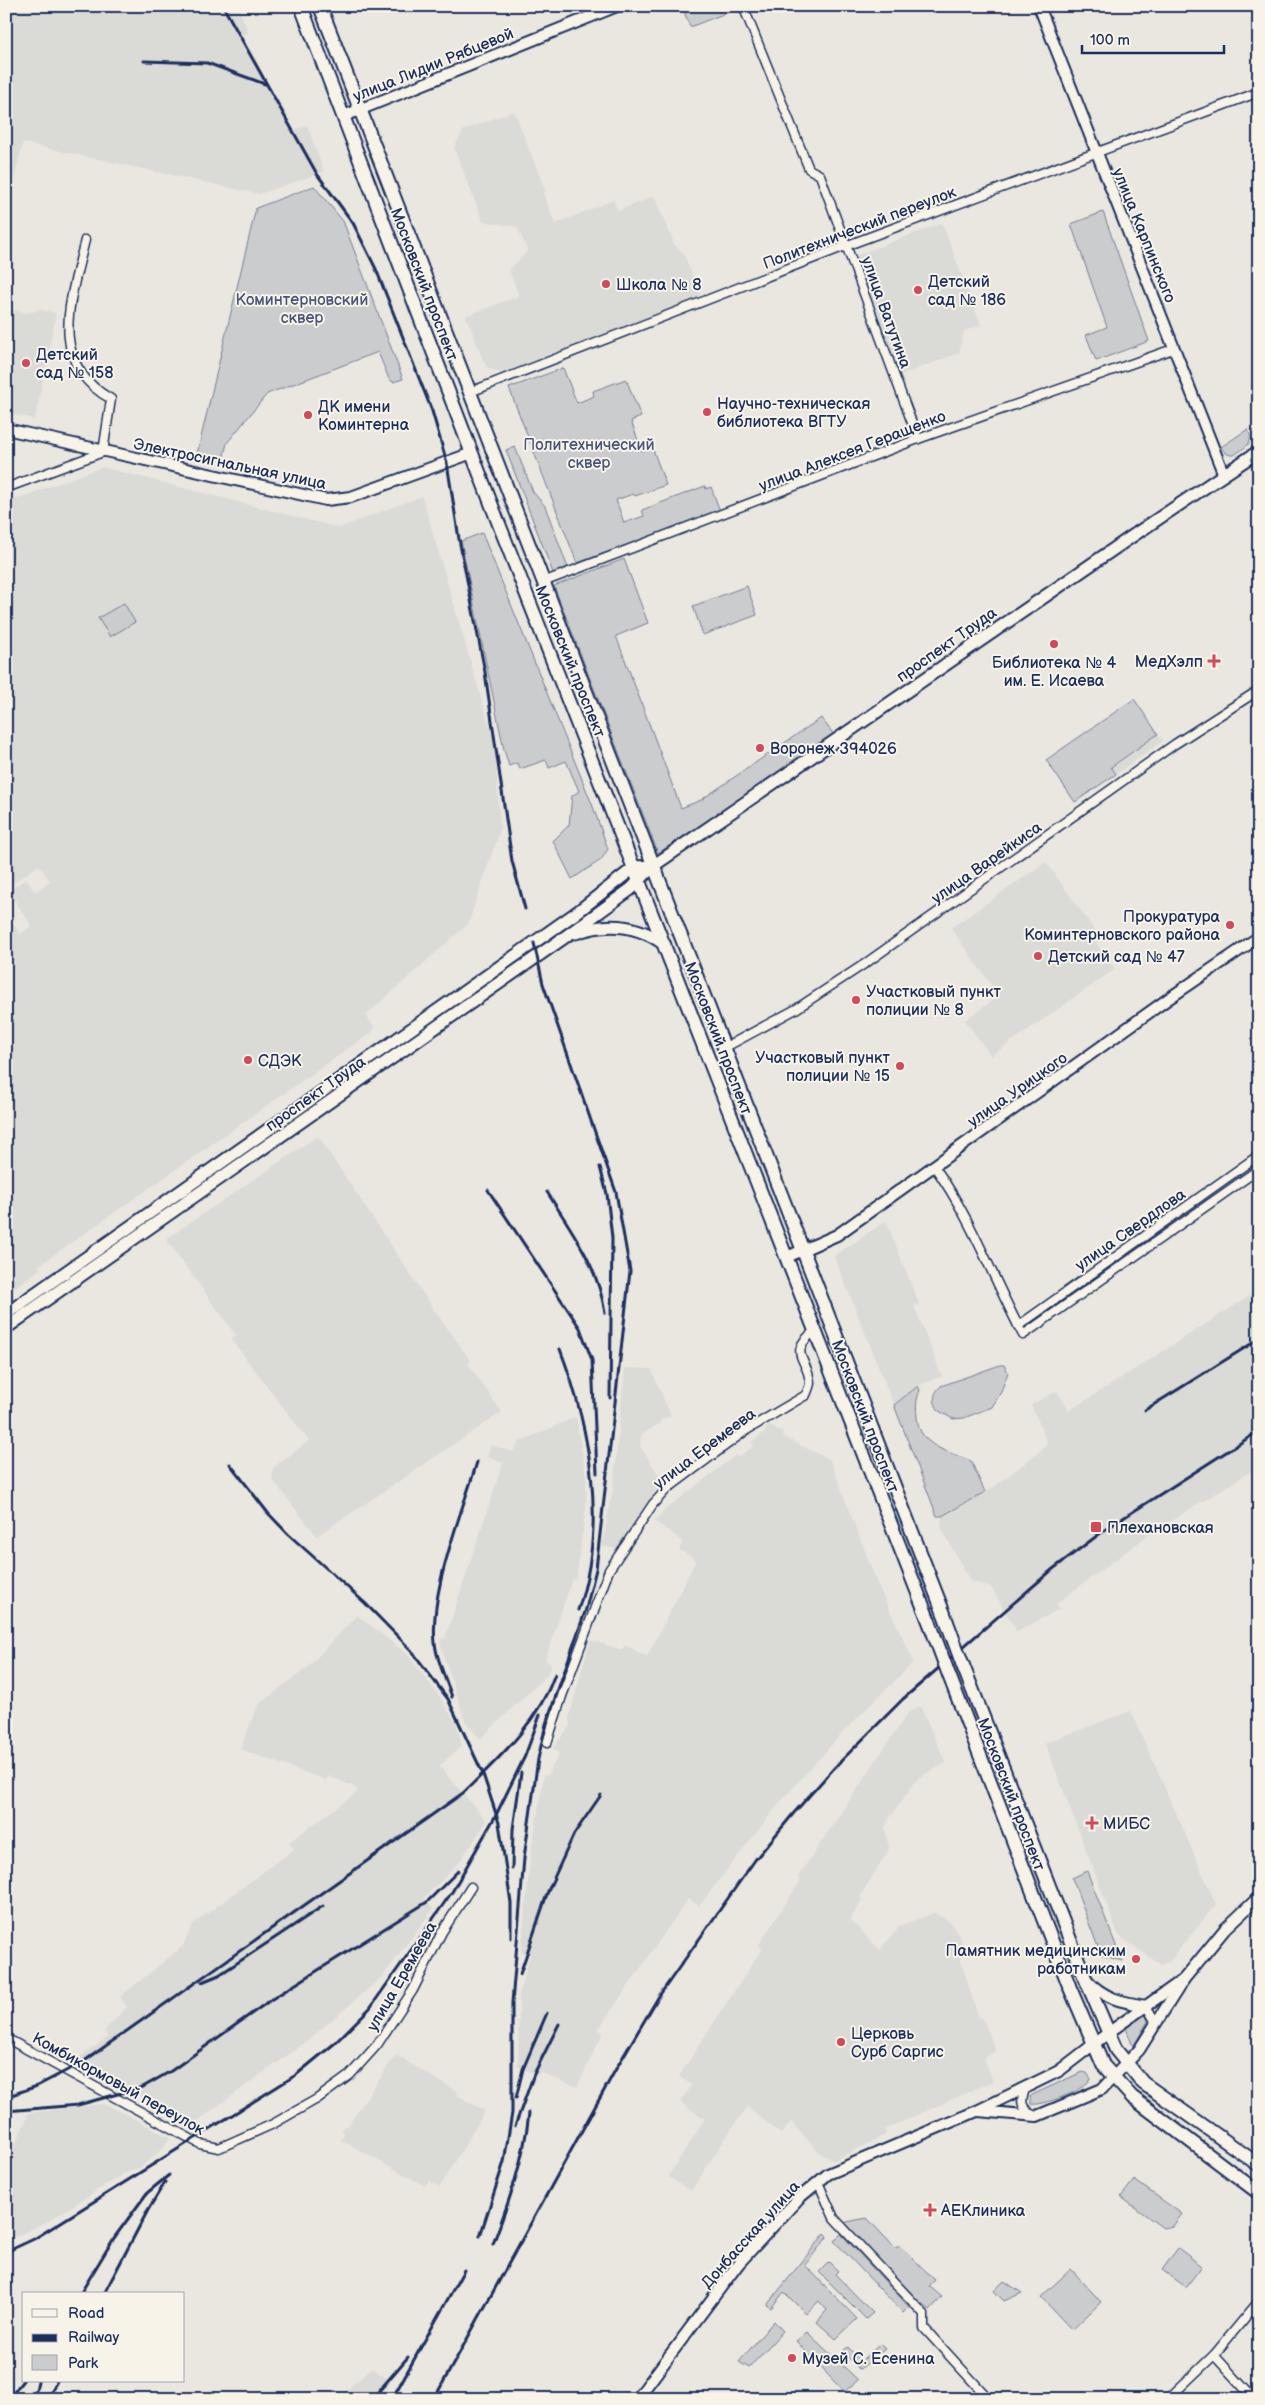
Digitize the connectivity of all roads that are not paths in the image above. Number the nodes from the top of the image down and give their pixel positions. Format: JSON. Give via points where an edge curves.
{"nodes":[{"id":1,"x":301,"y":6,"type":"edge"},
{"id":2,"x":320,"y":6,"type":"edge"},
{"id":3,"x":617,"y":6,"type":"edge"},
{"id":4,"x":743,"y":6,"type":"edge"},
{"id":5,"x":1039,"y":6,"type":"edge"},
{"id":6,"x":1259,"y":92,"type":"edge"},
{"id":7,"x":360,"y":109,"type":"junction"},
{"id":8,"x":344,"y":116,"type":"junction"},
{"id":9,"x":1097,"y":152,"type":"junction"},
{"id":10,"x":85,"y":240,"type":"dead end"},
{"id":11,"x":848,"y":245,"type":"junction"},
{"id":12,"x":1173,"y":348,"type":"junction"},
{"id":13,"x":470,"y":392,"type":"junction"},
{"id":14,"x":6,"y":429,"type":"edge"},
{"id":15,"x":918,"y":439,"type":"junction"},
{"id":16,"x":1259,"y":451,"type":"edge"},
{"id":17,"x":103,"y":452,"type":"junction"},
{"id":18,"x":472,"y":453,"type":"junction"},
{"id":19,"x":1224,"y":475,"type":"junction"},
{"id":20,"x":6,"y":488,"type":"edge"},
{"id":21,"x":543,"y":582,"type":"junction"},
{"id":22,"x":1259,"y":690,"type":"edge"},
{"id":23,"x":653,"y":866,"type":"junction"},
{"id":24,"x":635,"y":868,"type":"junction"},
{"id":25,"x":640,"y":880,"type":"junction"},
{"id":26,"x":565,"y":937,"type":"junction"},
{"id":27,"x":1259,"y":937,"type":"edge"},
{"id":28,"x":665,"y":945,"type":"junction"},
{"id":29,"x":724,"y":1048,"type":"junction"},
{"id":30,"x":1259,"y":1155,"type":"edge"},
{"id":31,"x":934,"y":1166,"type":"junction"},
{"id":32,"x":1259,"y":1169,"type":"edge"},
{"id":33,"x":804,"y":1250,"type":"junction"},
{"id":34,"x":100,"y":1256,"type":"junction"},
{"id":35,"x":787,"y":1257,"type":"junction"},
{"id":36,"x":6,"y":1314,"type":"edge"},
{"id":37,"x":1018,"y":1326,"type":"junction"},
{"id":38,"x":6,"y":1328,"type":"edge"},
{"id":39,"x":816,"y":1330,"type":"junction"},
{"id":40,"x":547,"y":1743,"type":"dead end"},
{"id":41,"x":471,"y":1887,"type":"dead end"},
{"id":42,"x":1259,"y":1896,"type":"edge"},
{"id":43,"x":1085,"y":1978,"type":"junction"},
{"id":44,"x":1184,"y":1980,"type":"junction"},
{"id":45,"x":1146,"y":2006,"type":"junction"},
{"id":46,"x":1155,"y":2027,"type":"junction"},
{"id":47,"x":1108,"y":2033,"type":"junction"},
{"id":48,"x":6,"y":2038,"type":"edge"},
{"id":49,"x":1094,"y":2044,"type":"junction"},
{"id":50,"x":1127,"y":2064,"type":"junction"},
{"id":51,"x":1114,"y":2079,"type":"junction"},
{"id":52,"x":1026,"y":2088,"type":"junction"},
{"id":53,"x":977,"y":2111,"type":"junction"},
{"id":54,"x":1037,"y":2116,"type":"junction"},
{"id":55,"x":219,"y":2148,"type":"joint"},
{"id":56,"x":1259,"y":2165,"type":"edge"},
{"id":57,"x":818,"y":2182,"type":"junction"},
{"id":58,"x":1259,"y":2193,"type":"edge"},
{"id":59,"x":1259,"y":2301,"type":"edge"},
{"id":60,"x":1214,"y":2355,"type":"junction"},
{"id":61,"x":637,"y":2399,"type":"edge"},
{"id":62,"x":989,"y":2399,"type":"edge"},
{"id":63,"x":1168,"y":2399,"type":"edge"},
{"id":64,"x":1254,"y":2399,"type":"edge"}],
"edges":[{"from":1,"to":8,"type":"main road","name":"Московский проспект"},
{"from":2,"to":7,"type":"main road","name":"Московский проспект"},
{"from":3,"to":7,"type":"street","name":"улица Лидии Рябцевой"},
{"from":4,"to":11,"type":"street","name":"улица Ватутина","via":[[809,170],[820,175]]},
{"from":5,"to":9,"type":"street","name":"улица Карпинского"},
{"from":6,"to":9,"type":"street","name":"Политехнический переулок"},
{"from":7,"to":8,"type":"street","name":"улица Лидии Рябцевой"},
{"from":7,"to":13,"type":"main road","name":"Московский проспект"},
{"from":8,"to":18,"type":"main road","name":"Московский проспект"},
{"from":9,"to":11,"type":"street","name":"Политехнический переулок"},
{"from":9,"to":12,"type":"street","name":"улица Карпинского"},
{"from":10,"to":17,"type":"street","via":[[68,323],[69,352],[80,375],[111,399]]},
{"from":11,"to":13,"type":"street","name":"Политехнический переулок"},
{"from":11,"to":15,"type":"street","name":"улица Ватутина"},
{"from":12,"to":15,"type":"street","name":"улица Алексея Геращенко"},
{"from":12,"to":19,"type":"street","name":"улица Карпинского"},
{"from":13,"to":21,"type":"main road","name":"Московский проспект"},
{"from":14,"to":17,"type":"street","name":"Электросигнальная улица"},
{"from":15,"to":21,"type":"street","name":"улица Алексея Геращенко"},
{"from":16,"to":19,"type":"main road","name":"проспект Труда"},
{"from":17,"to":18,"type":"street","name":"Электросигнальная улица","via":[[326,500],[351,497]]},
{"from":17,"to":20,"type":"street"},
{"from":18,"to":24,"type":"main road","name":"Московский проспект"},
{"from":19,"to":23,"type":"main road","name":"проспект Труда"},
{"from":21,"to":23,"type":"main road","name":"Московский проспект"},
{"from":22,"to":29,"type":"street","name":"улица Варейкиса","via":[[1175,744],[866,963],[796,1009]]},
{"from":23,"to":24,"type":"main road"},
{"from":23,"to":25,"type":"main road","name":"проспект Труда"},
{"from":23,"to":29,"type":"main road","name":"Московский проспект"},
{"from":24,"to":25,"type":"main road","name":"Московский проспект"},
{"from":24,"to":34,"type":"main road","name":"проспект Труда"},
{"from":25,"to":26,"type":"main road","name":"проспект Труда"},
{"from":25,"to":28,"type":"main road","name":"Московский проспект"},
{"from":26,"to":28,"type":"main road","via":[[592,928],[629,927],[655,937]]},
{"from":26,"to":34,"type":"main road","name":"проспект Труда"},
{"from":27,"to":31,"type":"street","name":"улица Урицкого"},
{"from":28,"to":35,"type":"main road","name":"Московский проспект"},
{"from":29,"to":33,"type":"main road","name":"Московский проспект"},
{"from":30,"to":37,"type":"street","name":"улица Свердлова"},
{"from":31,"to":33,"type":"street","name":"улица Урицкого","via":[[837,1235]]},
{"from":31,"to":37,"type":"street","via":[[983,1249]]},
{"from":32,"to":37,"type":"street","name":"улица Свердлова","via":[[1023,1335]]},
{"from":33,"to":35,"type":"street","name":"улица Урицкого"},
{"from":33,"to":43,"type":"main road","name":"Московский проспект","bridge":true},
{"from":34,"to":36,"type":"main road","name":"проспект Труда"},
{"from":34,"to":38,"type":"main road","name":"проспект Труда"},
{"from":35,"to":39,"type":"main road","name":"Московский проспект"},
{"from":39,"to":40,"type":"street","name":"улица Еремеева","via":[[801,1345],[800,1355],[810,1383],[806,1395],[745,1430],[667,1489],[628,1540],[609,1570]]},
{"from":39,"to":49,"type":"main road","name":"Московский проспект","bridge":true},
{"from":41,"to":55,"type":"street","name":"улица Еремеева","via":[[442,1932],[413,1990],[382,2037],[350,2075],[273,2124]]},
{"from":42,"to":44,"type":"street","via":[[1228,1924]]},
{"from":43,"to":45,"type":"street","via":[[1116,2001]]},
{"from":43,"to":47,"type":"main road","name":"Московский проспект"},
{"from":44,"to":45,"type":"street","name":"Донбасская улица"},
{"from":44,"to":46,"type":"street","name":"Донбасская улица"},
{"from":45,"to":46,"type":"street","via":[[1154,2018]]},
{"from":45,"to":47,"type":"street","name":"Донбасская улица"},
{"from":46,"to":50,"type":"street","name":"Донбасская улица"},
{"from":47,"to":49,"type":"street","name":"Донбасская улица"},
{"from":47,"to":50,"type":"main road","name":"Московский проспект"},
{"from":48,"to":55,"type":"street","name":"Комбикормовый переулок","via":[[200,2144]]},
{"from":49,"to":51,"type":"main road","name":"Московский проспект","via":[[1103,2065]]},
{"from":49,"to":52,"type":"street","name":"Донбасская улица","via":[[1059,2071]]},
{"from":50,"to":51,"type":"street","name":"Донбасская улица"},
{"from":50,"to":56,"type":"main road","name":"Московский проспект","via":[[1143,2082]]},
{"from":51,"to":54,"type":"street","name":"Донбасская улица","via":[[1094,2094]]},
{"from":51,"to":58,"type":"main road","name":"Московский проспект","via":[[1132,2097]]},
{"from":52,"to":53,"type":"street","name":"Донбасская улица"},
{"from":52,"to":54,"type":"street","via":[[1021,2097],[1022,2104],[1025,2110]]},
{"from":53,"to":54,"type":"street","name":"Донбасская улица"},
{"from":53,"to":57,"type":"street","name":"Донбасская улица","via":[[850,2164]]},
{"from":57,"to":61,"type":"street","name":"Донбасская улица","via":[[799,2198],[739,2264]]},
{"from":57,"to":62,"type":"street","via":[[834,2218],[924,2314],[924,2328]]},
{"from":59,"to":60,"type":"street"},
{"from":60,"to":63,"type":"street"},
{"from":60,"to":64,"type":"street"}]}
